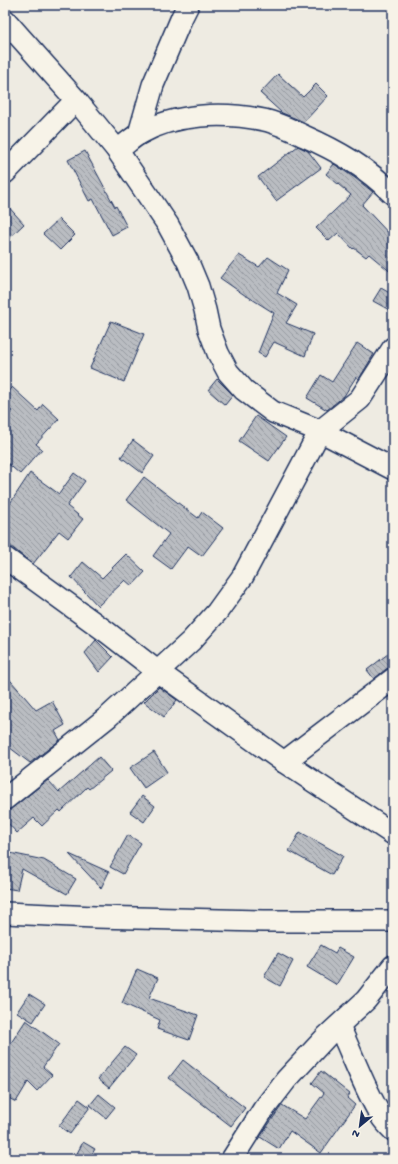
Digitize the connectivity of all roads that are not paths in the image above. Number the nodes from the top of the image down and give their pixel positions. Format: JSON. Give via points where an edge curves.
{"nodes":[{"id":1,"x":188,"y":5,"type":"edge"},
{"id":2,"x":5,"y":20,"type":"edge"},
{"id":3,"x":76,"y":100,"type":"junction"},
{"id":4,"x":139,"y":134,"type":"junction"},
{"id":5,"x":118,"y":150,"type":"junction"},
{"id":6,"x":6,"y":169,"type":"edge"},
{"id":7,"x":393,"y":194,"type":"edge"},
{"id":8,"x":393,"y":348,"type":"edge"},
{"id":9,"x":320,"y":431,"type":"junction"},
{"id":10,"x":393,"y":469,"type":"edge"},
{"id":11,"x":5,"y":558,"type":"edge"},
{"id":12,"x":157,"y":671,"type":"junction"},
{"id":13,"x":393,"y":679,"type":"edge"},
{"id":14,"x":284,"y":762,"type":"junction"},
{"id":15,"x":5,"y":799,"type":"edge"},
{"id":16,"x":393,"y":834,"type":"edge"},
{"id":17,"x":5,"y":913,"type":"edge"},
{"id":18,"x":393,"y":921,"type":"edge"},
{"id":19,"x":393,"y":966,"type":"edge"},
{"id":20,"x":339,"y":1026,"type":"junction"},
{"id":21,"x":393,"y":1130,"type":"edge"},
{"id":22,"x":232,"y":1159,"type":"edge"}],
"edges":[{"from":1,"to":4,"type":"street","via":[[153,85]]},
{"from":2,"to":3,"type":"street"},
{"from":3,"to":5,"type":"street"},
{"from":3,"to":6,"type":"street"},
{"from":4,"to":5,"type":"street"},
{"from":4,"to":7,"type":"street","via":[[166,122],[197,117],[231,115],[266,120],[293,130],[351,160]]},
{"from":5,"to":9,"type":"street","via":[[168,225],[188,262],[198,286],[209,329],[228,372],[244,390],[273,412]]},
{"from":8,"to":9,"type":"street","via":[[360,399]]},
{"from":9,"to":10,"type":"street"},
{"from":9,"to":12,"type":"street","via":[[243,576],[217,612],[191,641]]},
{"from":11,"to":12,"type":"street"},
{"from":12,"to":14,"type":"street"},
{"from":12,"to":15,"type":"street","via":[[109,716]]},
{"from":13,"to":14,"type":"street"},
{"from":14,"to":16,"type":"street"},
{"from":17,"to":18,"type":"street","via":[[248,921]]},
{"from":19,"to":20,"type":"street","via":[[366,1000]]},
{"from":20,"to":21,"type":"street","via":[[365,1087],[382,1117]]},
{"from":20,"to":22,"type":"street","via":[[286,1080],[263,1110]]}]}
